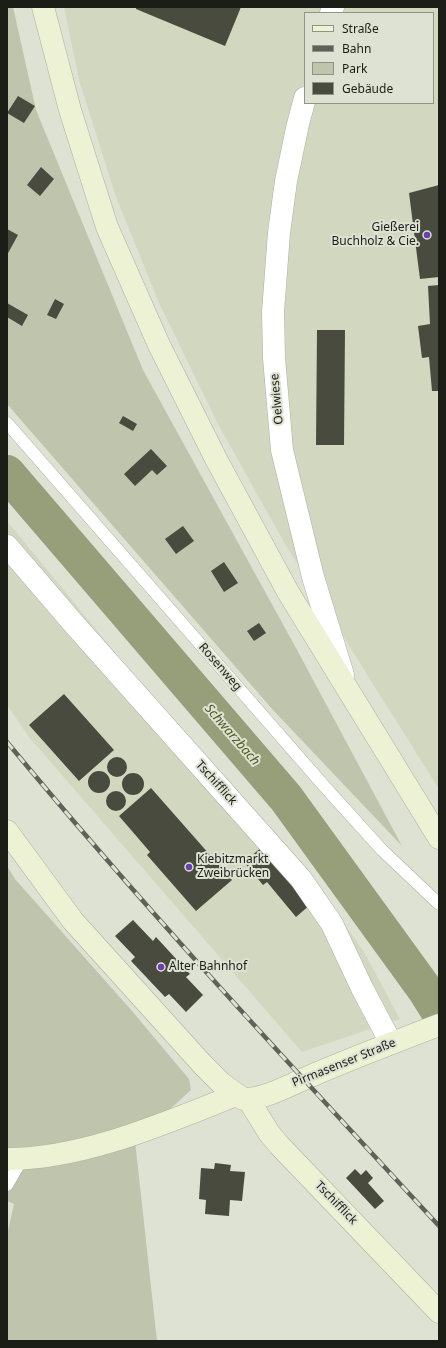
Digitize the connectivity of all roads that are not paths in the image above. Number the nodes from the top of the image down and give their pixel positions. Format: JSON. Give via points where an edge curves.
{"nodes":[{"id":1,"x":43,"y":7,"type":"edge"},
{"id":2,"x":304,"y":102,"type":"edge"},
{"id":3,"x":7,"y":423,"type":"edge"},
{"id":4,"x":7,"y":546,"type":"edge"},
{"id":5,"x":349,"y":693,"type":"junction"},
{"id":6,"x":7,"y":831,"type":"edge"},
{"id":7,"x":439,"y":838,"type":"edge"},
{"id":8,"x":439,"y":904,"type":"edge"},
{"id":9,"x":439,"y":1025,"type":"edge"},
{"id":10,"x":400,"y":1039,"type":"junction"},
{"id":11,"x":242,"y":1097,"type":"junction"},
{"id":12,"x":14,"y":1159,"type":"edge"},
{"id":13,"x":7,"y":1185,"type":"edge"},
{"id":14,"x":439,"y":1312,"type":"edge"}],
"edges":[{"from":1,"to":5,"type":"street","via":[[70,110],[107,227],[159,346],[288,592]]},
{"from":2,"to":5,"type":"street","name":"Oelwiese","via":[[286,181],[279,233],[280,313],[274,358],[282,450],[313,577]]},
{"from":3,"to":8,"type":"lane","name":"Rosenweg","via":[[330,793],[382,850]]},
{"from":4,"to":10,"type":"street","name":"Tschifflick","via":[[301,879],[332,924],[362,988]]},
{"from":5,"to":7,"type":"street"},
{"from":6,"to":11,"type":"street","name":"Tschifflick","via":[[73,921],[203,1065],[221,1083]]},
{"from":9,"to":10,"type":"street","name":"Pirmasenser Straße"},
{"from":10,"to":11,"type":"street","name":"Pirmasenser Straße","via":[[284,1088]]},
{"from":11,"to":12,"type":"street","via":[[121,1138],[55,1155]]},
{"from":11,"to":14,"type":"street","name":"Tschifflick","via":[[269,1133]]},
{"from":12,"to":13,"type":"lane"}]}
